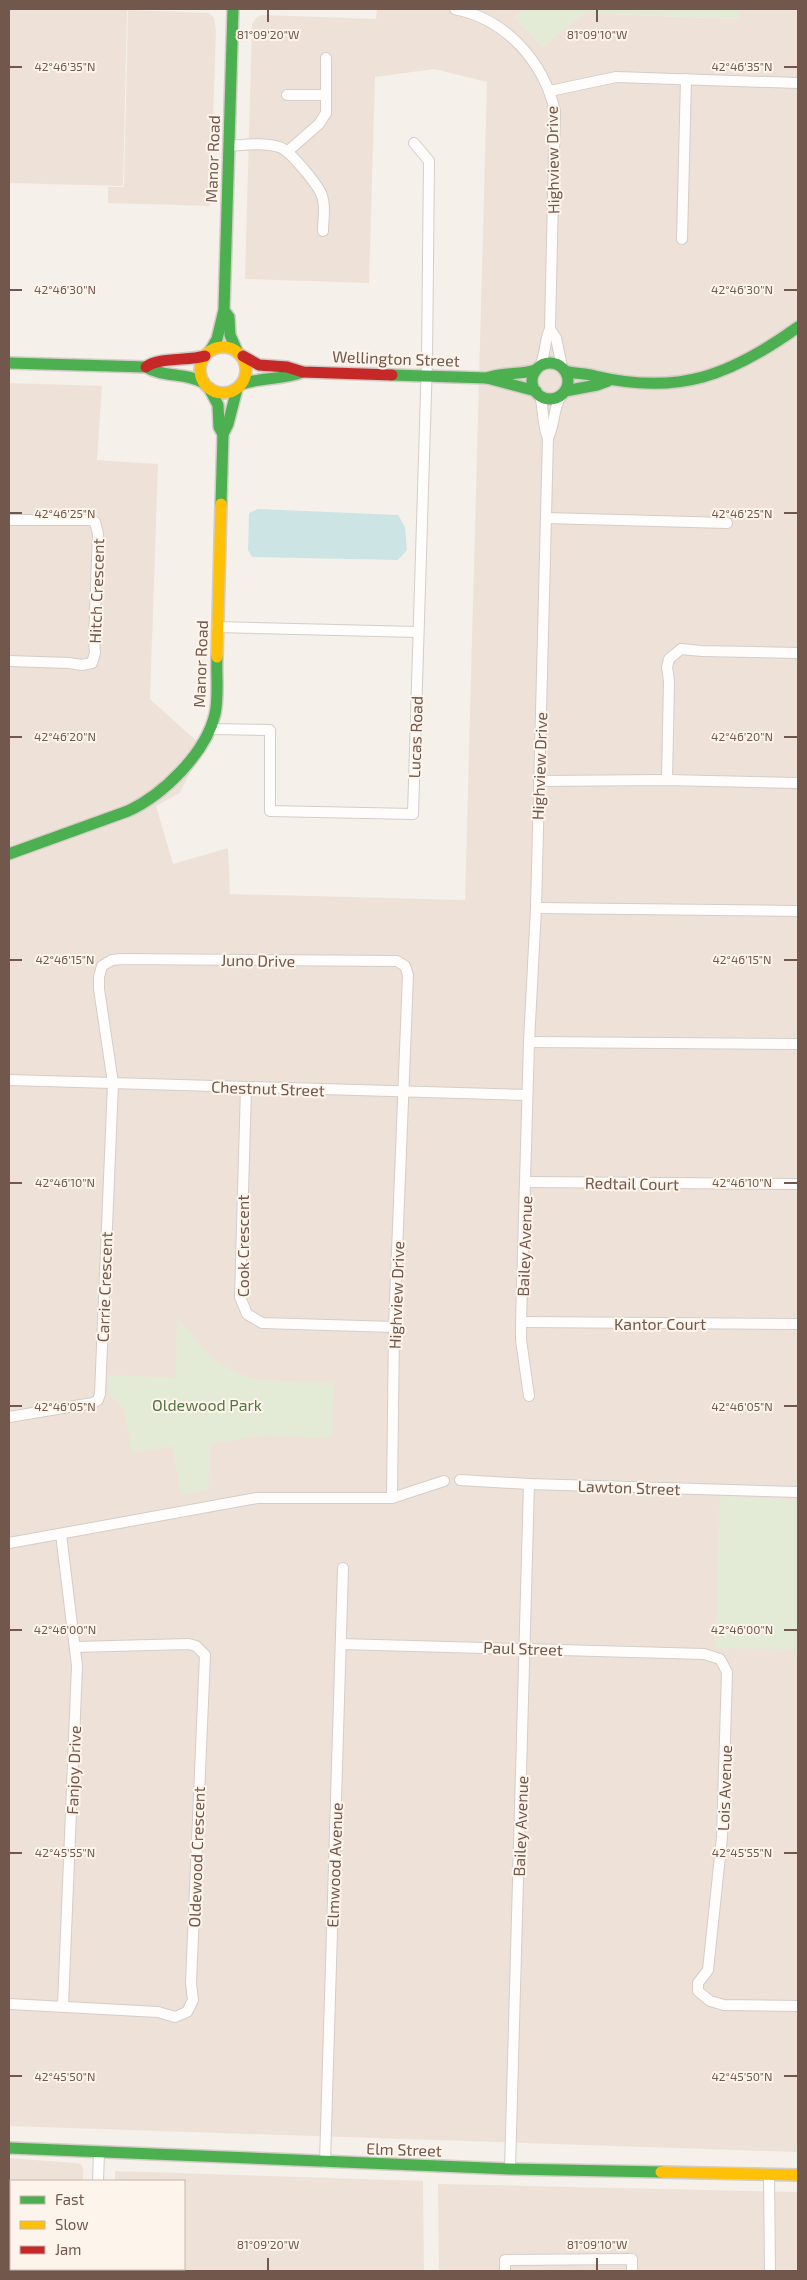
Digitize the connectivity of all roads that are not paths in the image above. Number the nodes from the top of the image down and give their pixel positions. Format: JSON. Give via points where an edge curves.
{"nodes":[{"id":1,"x":233,"y":9,"type":"edge"},
{"id":2,"x":455,"y":9,"type":"edge"},
{"id":3,"x":326,"y":58,"type":"dead end"},
{"id":4,"x":686,"y":80,"type":"junction"},
{"id":5,"x":798,"y":83,"type":"edge"},
{"id":6,"x":550,"y":91,"type":"junction"},
{"id":7,"x":287,"y":95,"type":"dead end"},
{"id":8,"x":325,"y":95,"type":"junction"},
{"id":9,"x":414,"y":143,"type":"dead end"},
{"id":10,"x":228,"y":146,"type":"junction"},
{"id":11,"x":287,"y":152,"type":"junction"},
{"id":12,"x":322,"y":231,"type":"dead end"},
{"id":13,"x":682,"y":239,"type":"dead end"},
{"id":14,"x":224,"y":310,"type":"junction"},
{"id":15,"x":798,"y":328,"type":"edge"},
{"id":16,"x":550,"y":329,"type":"junction"},
{"id":17,"x":207,"y":353,"type":"junction"},
{"id":18,"x":240,"y":354,"type":"junction"},
{"id":19,"x":9,"y":363,"type":"edge"},
{"id":20,"x":146,"y":367,"type":"junction"},
{"id":21,"x":538,"y":368,"type":"junction"},
{"id":22,"x":564,"y":369,"type":"junction"},
{"id":23,"x":303,"y":372,"type":"junction"},
{"id":24,"x":427,"y":376,"type":"junction"},
{"id":25,"x":487,"y":378,"type":"junction"},
{"id":26,"x":608,"y":381,"type":"junction"},
{"id":27,"x":206,"y":386,"type":"junction"},
{"id":28,"x":239,"y":387,"type":"junction"},
{"id":29,"x":538,"y":393,"type":"junction"},
{"id":30,"x":563,"y":393,"type":"junction"},
{"id":31,"x":223,"y":434,"type":"junction"},
{"id":32,"x":548,"y":438,"type":"junction"},
{"id":33,"x":546,"y":518,"type":"junction"},
{"id":34,"x":9,"y":520,"type":"edge"},
{"id":35,"x":727,"y":523,"type":"dead end"},
{"id":36,"x":217,"y":627,"type":"junction"},
{"id":37,"x":418,"y":632,"type":"junction"},
{"id":38,"x":798,"y":653,"type":"edge"},
{"id":39,"x":9,"y":661,"type":"edge"},
{"id":40,"x":210,"y":729,"type":"junction"},
{"id":41,"x":667,"y":780,"type":"junction"},
{"id":42,"x":539,"y":781,"type":"junction"},
{"id":43,"x":798,"y":783,"type":"edge"},
{"id":44,"x":9,"y":854,"type":"edge"},
{"id":45,"x":536,"y":908,"type":"junction"},
{"id":46,"x":798,"y":911,"type":"edge"},
{"id":47,"x":528,"y":1042,"type":"junction"},
{"id":48,"x":798,"y":1044,"type":"edge"},
{"id":49,"x":9,"y":1080,"type":"edge"},
{"id":50,"x":113,"y":1082,"type":"junction"},
{"id":51,"x":246,"y":1088,"type":"junction"},
{"id":52,"x":403,"y":1091,"type":"junction"},
{"id":53,"x":527,"y":1095,"type":"junction"},
{"id":54,"x":526,"y":1182,"type":"junction"},
{"id":55,"x":798,"y":1184,"type":"edge"},
{"id":56,"x":521,"y":1322,"type":"junction"},
{"id":57,"x":798,"y":1324,"type":"edge"},
{"id":58,"x":394,"y":1327,"type":"junction"},
{"id":59,"x":529,"y":1396,"type":"dead end"},
{"id":60,"x":9,"y":1417,"type":"edge"},
{"id":61,"x":460,"y":1480,"type":"dead end"},
{"id":62,"x":444,"y":1481,"type":"dead end"},
{"id":63,"x":529,"y":1484,"type":"junction"},
{"id":64,"x":798,"y":1492,"type":"edge"},
{"id":65,"x":392,"y":1498,"type":"junction"},
{"id":66,"x":61,"y":1534,"type":"junction"},
{"id":67,"x":9,"y":1543,"type":"edge"},
{"id":68,"x":343,"y":1568,"type":"dead end"},
{"id":69,"x":341,"y":1644,"type":"junction"},
{"id":70,"x":75,"y":1647,"type":"junction"},
{"id":71,"x":525,"y":1648,"type":"junction"},
{"id":72,"x":704,"y":1654,"type":"joint"},
{"id":73,"x":9,"y":2004,"type":"edge"},
{"id":74,"x":63,"y":2006,"type":"junction"},
{"id":75,"x":798,"y":2006,"type":"edge"},
{"id":76,"x":9,"y":2148,"type":"edge"},
{"id":77,"x":99,"y":2153,"type":"junction"},
{"id":78,"x":325,"y":2162,"type":"junction"},
{"id":79,"x":510,"y":2169,"type":"junction"},
{"id":80,"x":769,"y":2175,"type":"junction"},
{"id":81,"x":798,"y":2175,"type":"edge"},
{"id":82,"x":98,"y":2180,"type":"edge"},
{"id":83,"x":505,"y":2271,"type":"edge"},
{"id":84,"x":632,"y":2271,"type":"edge"},
{"id":85,"x":770,"y":2271,"type":"edge"}],
"edges":[{"from":1,"to":10,"type":"street","name":"Manor Road"},
{"from":2,"to":6,"type":"street","name":"Highview Drive","via":[[497,25],[518,42],[534,61]]},
{"from":3,"to":8,"type":"street"},
{"from":4,"to":5,"type":"street"},
{"from":4,"to":6,"type":"street","via":[[616,77]]},
{"from":4,"to":13,"type":"street"},
{"from":6,"to":16,"type":"street","name":"Highview Drive","via":[[555,111]]},
{"from":7,"to":8,"type":"street"},
{"from":8,"to":11,"type":"street","via":[[326,113],[319,124]]},
{"from":9,"to":24,"type":"street","name":"Lucas Road","via":[[429,161]]},
{"from":10,"to":11,"type":"street","via":[[272,146]]},
{"from":10,"to":14,"type":"street","name":"Manor Road"},
{"from":11,"to":12,"type":"street","via":[[318,186],[322,196]]},
{"from":14,"to":17,"type":"street","name":"Manor Road","via":[[219,335]]},
{"from":14,"to":18,"type":"street","name":"Manor Road","via":[[229,317],[230,335]]},
{"from":15,"to":26,"type":"street","via":[[756,357],[704,379],[668,383]]},
{"from":16,"to":21,"type":"street","name":"Highview Drive"},
{"from":16,"to":22,"type":"street","name":"Highview Drive","via":[[556,338]]},
{"from":17,"to":18,"type":"street","via":[[223,346]]},
{"from":17,"to":20,"type":"street","via":[[192,360],[152,362]]},
{"from":17,"to":27,"type":"street","via":[[200,369]]},
{"from":18,"to":23,"type":"street","name":"Wellington Street","via":[[258,366],[294,367]]},
{"from":18,"to":28,"type":"street","via":[[247,371]]},
{"from":19,"to":20,"type":"street"},
{"from":20,"to":27,"type":"street","via":[[153,372],[186,374]]},
{"from":21,"to":22,"type":"street","via":[[551,363]]},
{"from":21,"to":25,"type":"street","name":"Wellington Street","via":[[528,374],[497,373]]},
{"from":21,"to":29,"type":"street","via":[[532,381]]},
{"from":22,"to":26,"type":"street","via":[[579,376],[598,376]]},
{"from":22,"to":30,"type":"street","via":[[568,381]]},
{"from":23,"to":24,"type":"street","name":"Wellington Street"},
{"from":23,"to":28,"type":"street","name":"Wellington Street","via":[[294,377],[258,378]]},
{"from":24,"to":25,"type":"street","name":"Wellington Street"},
{"from":24,"to":37,"type":"street","name":"Lucas Road"},
{"from":25,"to":29,"type":"street","name":"Wellington Street","via":[[496,383],[528,386]]},
{"from":26,"to":30,"type":"street","via":[[597,387],[579,387]]},
{"from":27,"to":28,"type":"street","via":[[222,393]]},
{"from":27,"to":31,"type":"street","via":[[218,405],[219,427]]},
{"from":28,"to":31,"type":"street","name":"Manor Road","via":[[231,403],[230,426]]},
{"from":29,"to":30,"type":"street","via":[[550,398]]},
{"from":29,"to":32,"type":"street","name":"Highview Drive"},
{"from":30,"to":32,"type":"street","name":"Highview Drive","via":[[554,410],[554,426]]},
{"from":31,"to":36,"type":"street","name":"Manor Road"},
{"from":32,"to":33,"type":"street","name":"Highview Drive"},
{"from":33,"to":35,"type":"street"},
{"from":33,"to":42,"type":"street","name":"Highview Drive"},
{"from":34,"to":39,"type":"street","name":"Hitch Crescent","via":[[91,520],[95,522],[98,534],[95,653],[92,663]]},
{"from":36,"to":37,"type":"street"},
{"from":36,"to":40,"type":"street","name":"Manor Road","via":[[215,713]]},
{"from":37,"to":40,"type":"street","name":"Lucas Road","via":[[413,814],[270,810],[270,730]]},
{"from":38,"to":41,"type":"street","via":[[681,649],[674,652],[667,666]]},
{"from":40,"to":44,"type":"street","name":"Manor Road","via":[[189,760],[143,804]]},
{"from":41,"to":42,"type":"street"},
{"from":41,"to":43,"type":"street"},
{"from":42,"to":45,"type":"street","name":"Highview Drive"},
{"from":45,"to":46,"type":"street"},
{"from":45,"to":47,"type":"street","name":"Highview Drive"},
{"from":47,"to":48,"type":"street"},
{"from":47,"to":53,"type":"street","name":"Highview Drive"},
{"from":49,"to":50,"type":"street","name":"Chestnut Street"},
{"from":50,"to":51,"type":"street","name":"Chestnut Street"},
{"from":50,"to":52,"type":"street","name":"Juno Drive","via":[[99,977],[102,966],[112,960],[397,960],[408,972]]},
{"from":50,"to":60,"type":"street","name":"Carrie Crescent","via":[[100,1394],[92,1403]]},
{"from":51,"to":52,"type":"street","name":"Chestnut Street"},
{"from":51,"to":58,"type":"street","name":"Cook Crescent","via":[[240,1297],[247,1314],[262,1323]]},
{"from":52,"to":53,"type":"street","name":"Chestnut Street"},
{"from":52,"to":58,"type":"street","name":"Highview Drive"},
{"from":53,"to":54,"type":"street","name":"Bailey Avenue"},
{"from":54,"to":55,"type":"street","name":"Redtail Court"},
{"from":54,"to":56,"type":"street","name":"Bailey Avenue"},
{"from":56,"to":57,"type":"street","name":"Kantor Court"},
{"from":56,"to":59,"type":"street","name":"Bailey Avenue"},
{"from":58,"to":65,"type":"street","name":"Highview Drive"},
{"from":61,"to":63,"type":"street","name":"Lawton Street"},
{"from":62,"to":65,"type":"street"},
{"from":63,"to":64,"type":"street","name":"Lawton Street"},
{"from":63,"to":71,"type":"street","name":"Bailey Avenue"},
{"from":65,"to":66,"type":"street","via":[[257,1498]]},
{"from":66,"to":67,"type":"street"},
{"from":66,"to":70,"type":"street","name":"Fanjoy Drive"},
{"from":68,"to":69,"type":"street","name":"Elmwood Avenue"},
{"from":69,"to":71,"type":"street","name":"Paul Street"},
{"from":69,"to":78,"type":"street","name":"Elmwood Avenue"},
{"from":70,"to":74,"type":"street","name":"Fanjoy Drive"},
{"from":70,"to":74,"type":"street","name":"Oldewood Crescent","via":[[189,1644],[202,1650],[206,1661],[191,2007],[175,2018],[158,2012]]},
{"from":71,"to":72,"type":"street","name":"Paul Street"},
{"from":71,"to":79,"type":"street","name":"Bailey Avenue"},
{"from":72,"to":75,"type":"street","name":"Lois Avenue","via":[[720,1659],[727,1672],[722,1837],[708,1970],[698,1983],[698,1991],[710,2001],[724,2005]]},
{"from":73,"to":74,"type":"street","name":"Oldewood Crescent"},
{"from":76,"to":77,"type":"street","name":"Elm Street"},
{"from":77,"to":78,"type":"street","name":"Elm Street"},
{"from":77,"to":82,"type":"street"},
{"from":78,"to":79,"type":"street","name":"Elm Street"},
{"from":79,"to":80,"type":"street","name":"Elm Street"},
{"from":80,"to":81,"type":"street","name":"Elm Street"},
{"from":80,"to":85,"type":"street"},
{"from":83,"to":84,"type":"street","via":[[505,2260],[632,2259]]}]}
